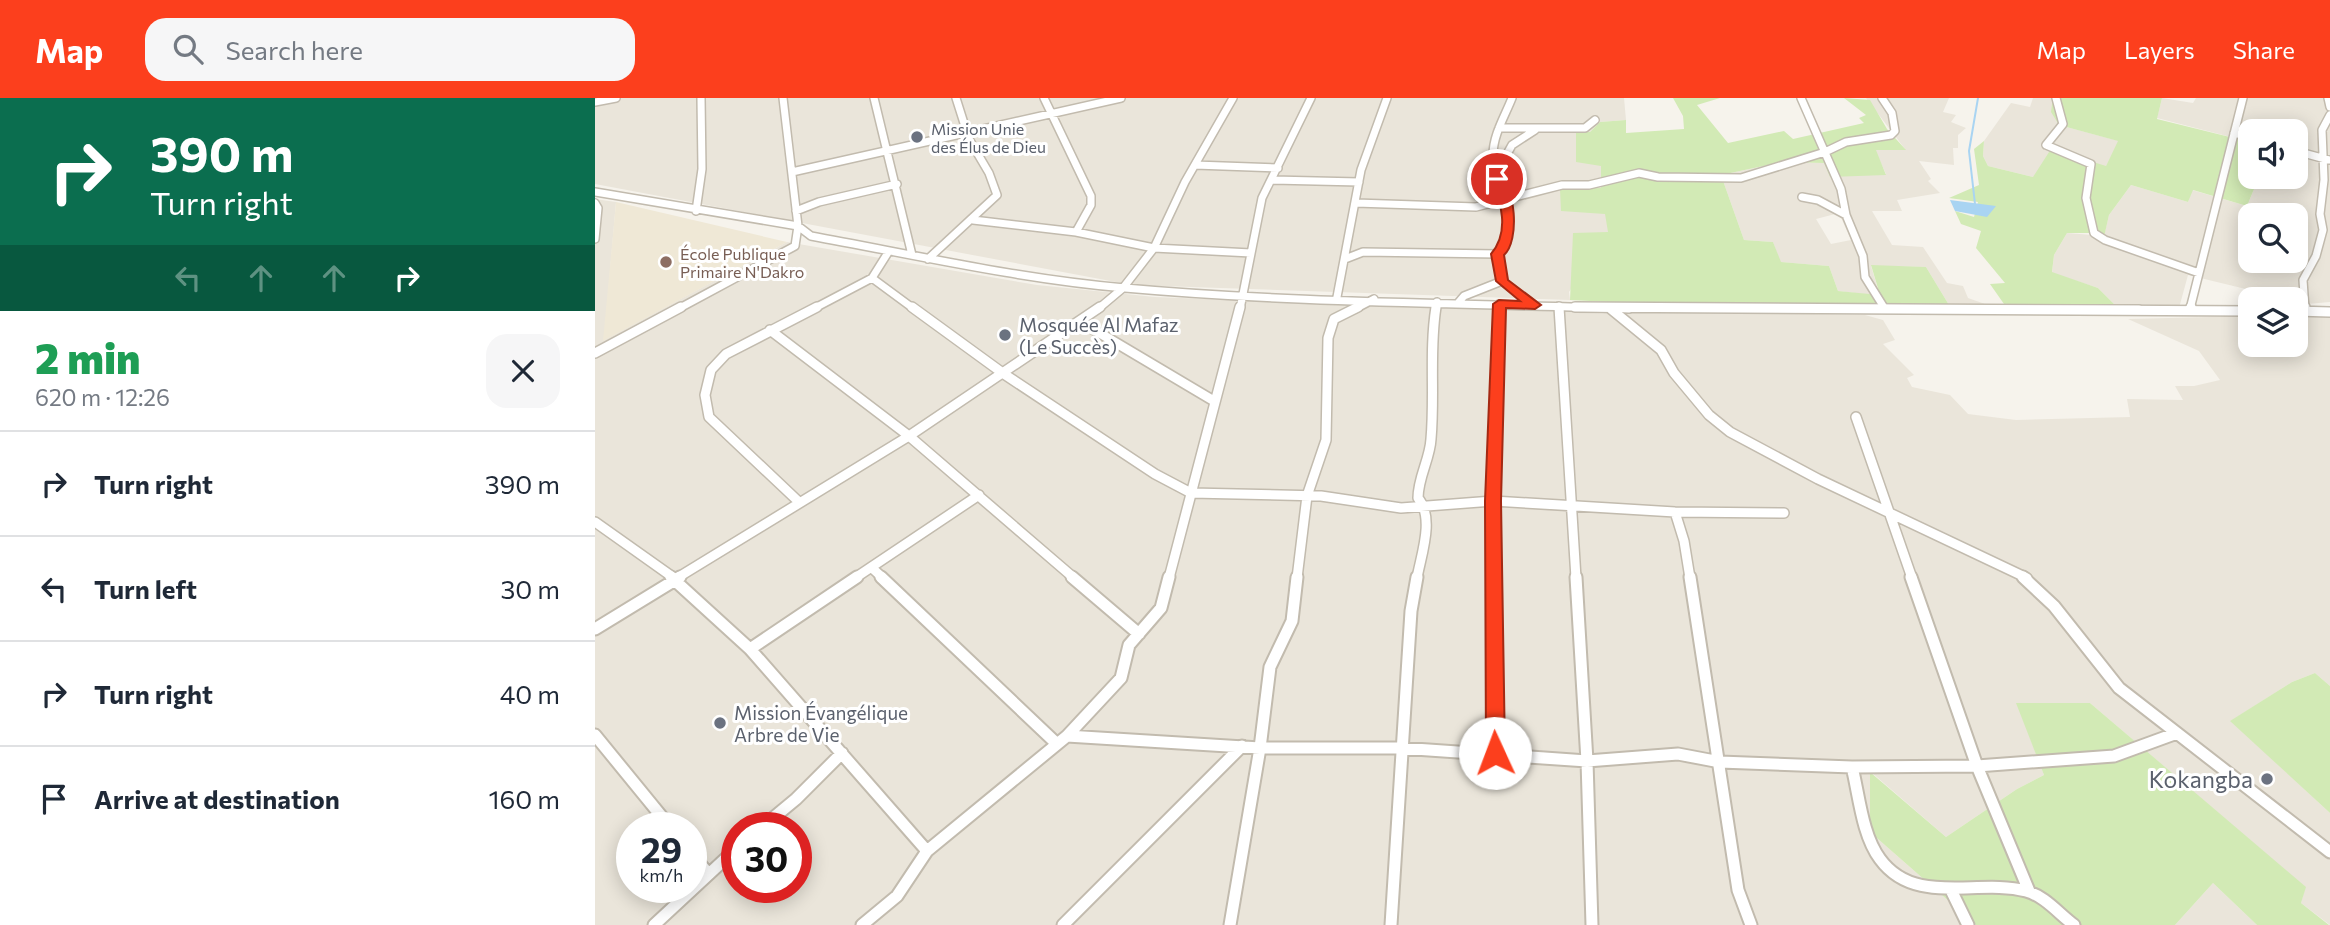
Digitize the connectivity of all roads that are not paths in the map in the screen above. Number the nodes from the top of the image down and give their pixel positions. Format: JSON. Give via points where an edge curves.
{"nodes":[{"id":1,"x":616,"y":98,"type":"edge"},
{"id":2,"x":701,"y":98,"type":"edge"},
{"id":3,"x":783,"y":98,"type":"edge"},
{"id":4,"x":874,"y":98,"type":"edge"},
{"id":5,"x":956,"y":98,"type":"edge"},
{"id":6,"x":1044,"y":98,"type":"edge"},
{"id":7,"x":1121,"y":98,"type":"edge"},
{"id":8,"x":1233,"y":98,"type":"edge"},
{"id":9,"x":1311,"y":98,"type":"edge"},
{"id":10,"x":1387,"y":98,"type":"edge"},
{"id":11,"x":1512,"y":98,"type":"edge"},
{"id":12,"x":1801,"y":98,"type":"edge"},
{"id":13,"x":1882,"y":98,"type":"edge"},
{"id":14,"x":2056,"y":98,"type":"edge"},
{"id":15,"x":2229,"y":98,"type":"edge"},
{"id":16,"x":2328,"y":98,"type":"edge"},
{"id":17,"x":2243,"y":100,"type":"edge"},
{"id":18,"x":595,"y":102,"type":"edge"},
{"id":19,"x":2330,"y":107,"type":"edge"},
{"id":20,"x":1051,"y":112,"type":"junction"},
{"id":21,"x":2330,"y":116,"type":"edge"},
{"id":22,"x":1595,"y":120,"type":"dead end"},
{"id":23,"x":2327,"y":124,"type":"edge"},
{"id":24,"x":1542,"y":127,"type":"junction"},
{"id":25,"x":1499,"y":128,"type":"junction"},
{"id":26,"x":967,"y":132,"type":"junction"},
{"id":27,"x":2234,"y":133,"type":"junction"},
{"id":28,"x":2238,"y":134,"type":"edge"},
{"id":29,"x":889,"y":150,"type":"junction"},
{"id":30,"x":1825,"y":152,"type":"junction"},
{"id":31,"x":2308,"y":154,"type":"edge"},
{"id":32,"x":2327,"y":160,"type":"edge"},
{"id":33,"x":1195,"y":165,"type":"junction"},
{"id":34,"x":1278,"y":168,"type":"junction"},
{"id":35,"x":792,"y":172,"type":"junction"},
{"id":36,"x":1496,"y":174,"type":"junction"},
{"id":37,"x":1273,"y":180,"type":"junction"},
{"id":38,"x":1359,"y":182,"type":"junction"},
{"id":39,"x":897,"y":184,"type":"junction"},
{"id":40,"x":595,"y":192,"type":"edge"},
{"id":41,"x":1803,"y":197,"type":"dead end"},
{"id":42,"x":1506,"y":201,"type":"junction"},
{"id":43,"x":595,"y":203,"type":"edge"},
{"id":44,"x":1356,"y":203,"type":"junction"},
{"id":45,"x":696,"y":211,"type":"junction"},
{"id":46,"x":796,"y":211,"type":"junction"},
{"id":47,"x":1846,"y":215,"type":"junction"},
{"id":48,"x":973,"y":220,"type":"junction"},
{"id":49,"x":2328,"y":223,"type":"edge"},
{"id":50,"x":798,"y":226,"type":"junction"},
{"id":51,"x":1076,"y":232,"type":"junction"},
{"id":52,"x":595,"y":239,"type":"edge"},
{"id":53,"x":1153,"y":247,"type":"junction"},
{"id":54,"x":889,"y":251,"type":"junction"},
{"id":55,"x":1251,"y":253,"type":"junction"},
{"id":56,"x":1497,"y":254,"type":"junction"},
{"id":57,"x":912,"y":255,"type":"junction"},
{"id":58,"x":928,"y":259,"type":"junction"},
{"id":59,"x":1345,"y":259,"type":"junction"},
{"id":60,"x":2199,"y":273,"type":"junction"},
{"id":61,"x":872,"y":278,"type":"junction"},
{"id":62,"x":1502,"y":281,"type":"junction"},
{"id":63,"x":2302,"y":287,"type":"edge"},
{"id":64,"x":1123,"y":288,"type":"junction"},
{"id":65,"x":1243,"y":296,"type":"junction"},
{"id":66,"x":1337,"y":297,"type":"junction"},
{"id":67,"x":1374,"y":299,"type":"junction"},
{"id":68,"x":1437,"y":302,"type":"junction"},
{"id":69,"x":1458,"y":303,"type":"junction"},
{"id":70,"x":1499,"y":304,"type":"junction"},
{"id":71,"x":1535,"y":305,"type":"junction"},
{"id":72,"x":1559,"y":306,"type":"junction"},
{"id":73,"x":1610,"y":308,"type":"junction"},
{"id":74,"x":1885,"y":309,"type":"junction"},
{"id":75,"x":2190,"y":310,"type":"junction"},
{"id":76,"x":2238,"y":311,"type":"edge"},
{"id":77,"x":2308,"y":311,"type":"edge"},
{"id":78,"x":2330,"y":312,"type":"edge"},
{"id":79,"x":1081,"y":322,"type":"junction"},
{"id":80,"x":770,"y":330,"type":"junction"},
{"id":81,"x":595,"y":352,"type":"edge"},
{"id":82,"x":1004,"y":374,"type":"junction"},
{"id":83,"x":1214,"y":401,"type":"junction"},
{"id":84,"x":1856,"y":417,"type":"dead end"},
{"id":85,"x":909,"y":436,"type":"junction"},
{"id":86,"x":1191,"y":493,"type":"junction"},
{"id":87,"x":979,"y":495,"type":"junction"},
{"id":88,"x":1307,"y":496,"type":"junction"},
{"id":89,"x":1493,"y":501,"type":"junction"},
{"id":90,"x":799,"y":502,"type":"junction"},
{"id":91,"x":1425,"y":506,"type":"junction"},
{"id":92,"x":1572,"y":507,"type":"junction"},
{"id":93,"x":1675,"y":512,"type":"junction"},
{"id":94,"x":1784,"y":513,"type":"dead end"},
{"id":95,"x":1888,"y":513,"type":"junction"},
{"id":96,"x":595,"y":522,"type":"edge"},
{"id":97,"x":872,"y":568,"type":"junction"},
{"id":98,"x":673,"y":578,"type":"junction"},
{"id":99,"x":595,"y":629,"type":"edge"},
{"id":100,"x":1139,"y":634,"type":"junction"},
{"id":101,"x":750,"y":649,"type":"junction"},
{"id":102,"x":2178,"y":733,"type":"junction"},
{"id":103,"x":595,"y":735,"type":"edge"},
{"id":104,"x":1067,"y":736,"type":"junction"},
{"id":105,"x":1056,"y":743,"type":"junction"},
{"id":106,"x":1242,"y":746,"type":"junction"},
{"id":107,"x":1260,"y":748,"type":"junction"},
{"id":108,"x":1400,"y":748,"type":"junction"},
{"id":109,"x":842,"y":753,"type":"junction"},
{"id":110,"x":1495,"y":753,"type":"junction"},
{"id":111,"x":1587,"y":761,"type":"junction"},
{"id":112,"x":1720,"y":762,"type":"junction"},
{"id":113,"x":1977,"y":766,"type":"junction"},
{"id":114,"x":1851,"y":767,"type":"junction"},
{"id":115,"x":658,"y":812,"type":"edge"},
{"id":116,"x":780,"y":812,"type":"edge"},
{"id":117,"x":927,"y":851,"type":"junction"},
{"id":118,"x":2330,"y":852,"type":"edge"},
{"id":119,"x":721,"y":861,"type":"edge"},
{"id":120,"x":707,"y":872,"type":"edge"},
{"id":121,"x":1951,"y":890,"type":"junction"},
{"id":122,"x":2029,"y":891,"type":"junction"},
{"id":123,"x":681,"y":903,"type":"edge"},
{"id":124,"x":654,"y":925,"type":"edge"},
{"id":125,"x":862,"y":925,"type":"edge"},
{"id":126,"x":1063,"y":925,"type":"edge"},
{"id":127,"x":1230,"y":925,"type":"edge"},
{"id":128,"x":1391,"y":925,"type":"edge"},
{"id":129,"x":1592,"y":925,"type":"edge"},
{"id":130,"x":1751,"y":925,"type":"edge"},
{"id":131,"x":1968,"y":925,"type":"edge"},
{"id":132,"x":2074,"y":925,"type":"edge"}],
"edges":[{"from":1,"to":18,"type":"street"},
{"from":2,"to":45,"type":"street","via":[[702,169]]},
{"from":3,"to":35,"type":"street"},
{"from":4,"to":29,"type":"street"},
{"from":5,"to":26,"type":"street"},
{"from":6,"to":20,"type":"street"},
{"from":7,"to":20,"type":"street"},
{"from":8,"to":33,"type":"street"},
{"from":9,"to":34,"type":"street"},
{"from":10,"to":38,"type":"street","via":[[1369,139]]},
{"from":11,"to":25,"type":"street"},
{"from":12,"to":30,"type":"street"},
{"from":13,"to":30,"type":"street","via":[[1889,103],[1895,123],[1891,135],[1846,142]]},
{"from":14,"to":60,"type":"street","via":[[2063,124],[2046,145],[2091,164],[2084,195],[2095,233]]},
{"from":15,"to":17,"type":"street"},
{"from":16,"to":19,"type":"street"},
{"from":17,"to":27,"type":"street"},
{"from":20,"to":26,"type":"street"},
{"from":20,"to":51,"type":"street","via":[[1091,196]]},
{"from":21,"to":23,"type":"street"},
{"from":22,"to":24,"type":"street","via":[[1585,128]]},
{"from":23,"to":32,"type":"street"},
{"from":24,"to":25,"type":"street"},
{"from":24,"to":36,"type":"street","via":[[1512,145]]},
{"from":25,"to":36,"type":"street","via":[[1493,155]]},
{"from":26,"to":29,"type":"street"},
{"from":26,"to":48,"type":"street","via":[[996,188],[993,201]]},
{"from":27,"to":28,"type":"street"},
{"from":27,"to":60,"type":"street"},
{"from":29,"to":35,"type":"street"},
{"from":29,"to":39,"type":"street"},
{"from":30,"to":42,"type":"street","via":[[1741,178],[1639,173],[1589,185],[1562,185]]},
{"from":30,"to":47,"type":"street"},
{"from":31,"to":32,"type":"street"},
{"from":32,"to":49,"type":"street","via":[[2320,214]]},
{"from":33,"to":34,"type":"street"},
{"from":33,"to":53,"type":"street"},
{"from":34,"to":37,"type":"street"},
{"from":35,"to":46,"type":"street"},
{"from":36,"to":42,"type":"street"},
{"from":37,"to":38,"type":"street"},
{"from":37,"to":55,"type":"street","via":[[1262,198]]},
{"from":38,"to":44,"type":"street"},
{"from":39,"to":46,"type":"street"},
{"from":39,"to":57,"type":"street"},
{"from":40,"to":45,"type":"street"},
{"from":41,"to":47,"type":"street"},
{"from":42,"to":44,"type":"street","via":[[1476,207]]},
{"from":42,"to":56,"type":"street","via":[[1509,231]]},
{"from":43,"to":52,"type":"street"},
{"from":44,"to":59,"type":"street"},
{"from":45,"to":50,"type":"street"},
{"from":46,"to":50,"type":"street"},
{"from":47,"to":74,"type":"street","via":[[1863,256],[1865,277]]},
{"from":48,"to":51,"type":"street"},
{"from":48,"to":58,"type":"street"},
{"from":49,"to":63,"type":"street"},
{"from":50,"to":54,"type":"street","via":[[811,236]]},
{"from":50,"to":81,"type":"street","via":[[795,246],[779,256]]},
{"from":51,"to":53,"type":"street"},
{"from":53,"to":55,"type":"street"},
{"from":53,"to":64,"type":"street"},
{"from":54,"to":57,"type":"street"},
{"from":54,"to":61,"type":"street"},
{"from":55,"to":65,"type":"street"},
{"from":56,"to":59,"type":"street","via":[[1363,252]]},
{"from":56,"to":62,"type":"street"},
{"from":57,"to":58,"type":"street"},
{"from":58,"to":64,"type":"street"},
{"from":59,"to":66,"type":"street"},
{"from":60,"to":75,"type":"street"},
{"from":61,"to":80,"type":"street"},
{"from":61,"to":82,"type":"street"},
{"from":62,"to":69,"type":"street","via":[[1464,296]]},
{"from":62,"to":71,"type":"street"},
{"from":64,"to":65,"type":"street"},
{"from":64,"to":79,"type":"street"},
{"from":65,"to":66,"type":"street"},
{"from":65,"to":83,"type":"street"},
{"from":66,"to":67,"type":"street"},
{"from":67,"to":68,"type":"street"},
{"from":67,"to":88,"type":"street","via":[[1335,320],[1328,338],[1326,440]]},
{"from":68,"to":69,"type":"street"},
{"from":68,"to":91,"type":"street","via":[[1430,342],[1434,369],[1431,443],[1418,484],[1418,498]]},
{"from":69,"to":70,"type":"street"},
{"from":70,"to":71,"type":"street"},
{"from":70,"to":89,"type":"street"},
{"from":71,"to":72,"type":"street"},
{"from":72,"to":73,"type":"street"},
{"from":72,"to":92,"type":"street"},
{"from":73,"to":74,"type":"street"},
{"from":73,"to":95,"type":"street","via":[[1661,350],[1709,415],[1730,432]]},
{"from":74,"to":75,"type":"street"},
{"from":75,"to":76,"type":"street"},
{"from":77,"to":78,"type":"street"},
{"from":79,"to":82,"type":"street"},
{"from":79,"to":83,"type":"street"},
{"from":80,"to":85,"type":"street"},
{"from":80,"to":90,"type":"street","via":[[717,362],[711,370],[706,407],[709,418]]},
{"from":82,"to":85,"type":"street"},
{"from":82,"to":86,"type":"street"},
{"from":83,"to":86,"type":"street"},
{"from":84,"to":95,"type":"street"},
{"from":85,"to":87,"type":"street"},
{"from":85,"to":90,"type":"street"},
{"from":86,"to":88,"type":"street"},
{"from":86,"to":100,"type":"street","via":[[1169,587],[1161,608]]},
{"from":87,"to":97,"type":"street"},
{"from":87,"to":100,"type":"street"},
{"from":88,"to":91,"type":"street","via":[[1401,508]]},
{"from":88,"to":107,"type":"street","via":[[1291,621],[1270,667]]},
{"from":89,"to":91,"type":"street"},
{"from":89,"to":92,"type":"street"},
{"from":89,"to":110,"type":"street"},
{"from":90,"to":98,"type":"street"},
{"from":91,"to":108,"type":"street"},
{"from":92,"to":93,"type":"street"},
{"from":92,"to":111,"type":"street"},
{"from":93,"to":94,"type":"street"},
{"from":93,"to":112,"type":"street","via":[[1681,525]]},
{"from":95,"to":102,"type":"street","via":[[2030,580],[2051,599],[2097,665],[2119,688]]},
{"from":95,"to":113,"type":"street"},
{"from":96,"to":98,"type":"street"},
{"from":97,"to":101,"type":"street"},
{"from":97,"to":105,"type":"street"},
{"from":98,"to":99,"type":"street"},
{"from":98,"to":101,"type":"street"},
{"from":100,"to":104,"type":"street","via":[[1129,645],[1121,678]]},
{"from":101,"to":109,"type":"street"},
{"from":102,"to":113,"type":"street","via":[[2114,756]]},
{"from":102,"to":118,"type":"street"},
{"from":103,"to":115,"type":"street"},
{"from":104,"to":105,"type":"street"},
{"from":104,"to":106,"type":"street"},
{"from":105,"to":117,"type":"street"},
{"from":106,"to":107,"type":"street"},
{"from":106,"to":126,"type":"street"},
{"from":107,"to":108,"type":"street"},
{"from":107,"to":127,"type":"street"},
{"from":108,"to":110,"type":"street"},
{"from":108,"to":128,"type":"street"},
{"from":109,"to":116,"type":"street"},
{"from":109,"to":117,"type":"street"},
{"from":110,"to":111,"type":"street"},
{"from":111,"to":112,"type":"street","via":[[1678,754]]},
{"from":111,"to":129,"type":"street"},
{"from":112,"to":114,"type":"street"},
{"from":112,"to":130,"type":"street","via":[[1738,890]]},
{"from":113,"to":114,"type":"street"},
{"from":113,"to":122,"type":"street"},
{"from":114,"to":121,"type":"street","via":[[1878,858],[1907,884]]},
{"from":117,"to":125,"type":"street","via":[[897,895]]},
{"from":119,"to":120,"type":"street"},
{"from":121,"to":122,"type":"street","via":[[1984,886]]},
{"from":121,"to":131,"type":"street"},
{"from":122,"to":132,"type":"street"},
{"from":123,"to":124,"type":"street"}]}
